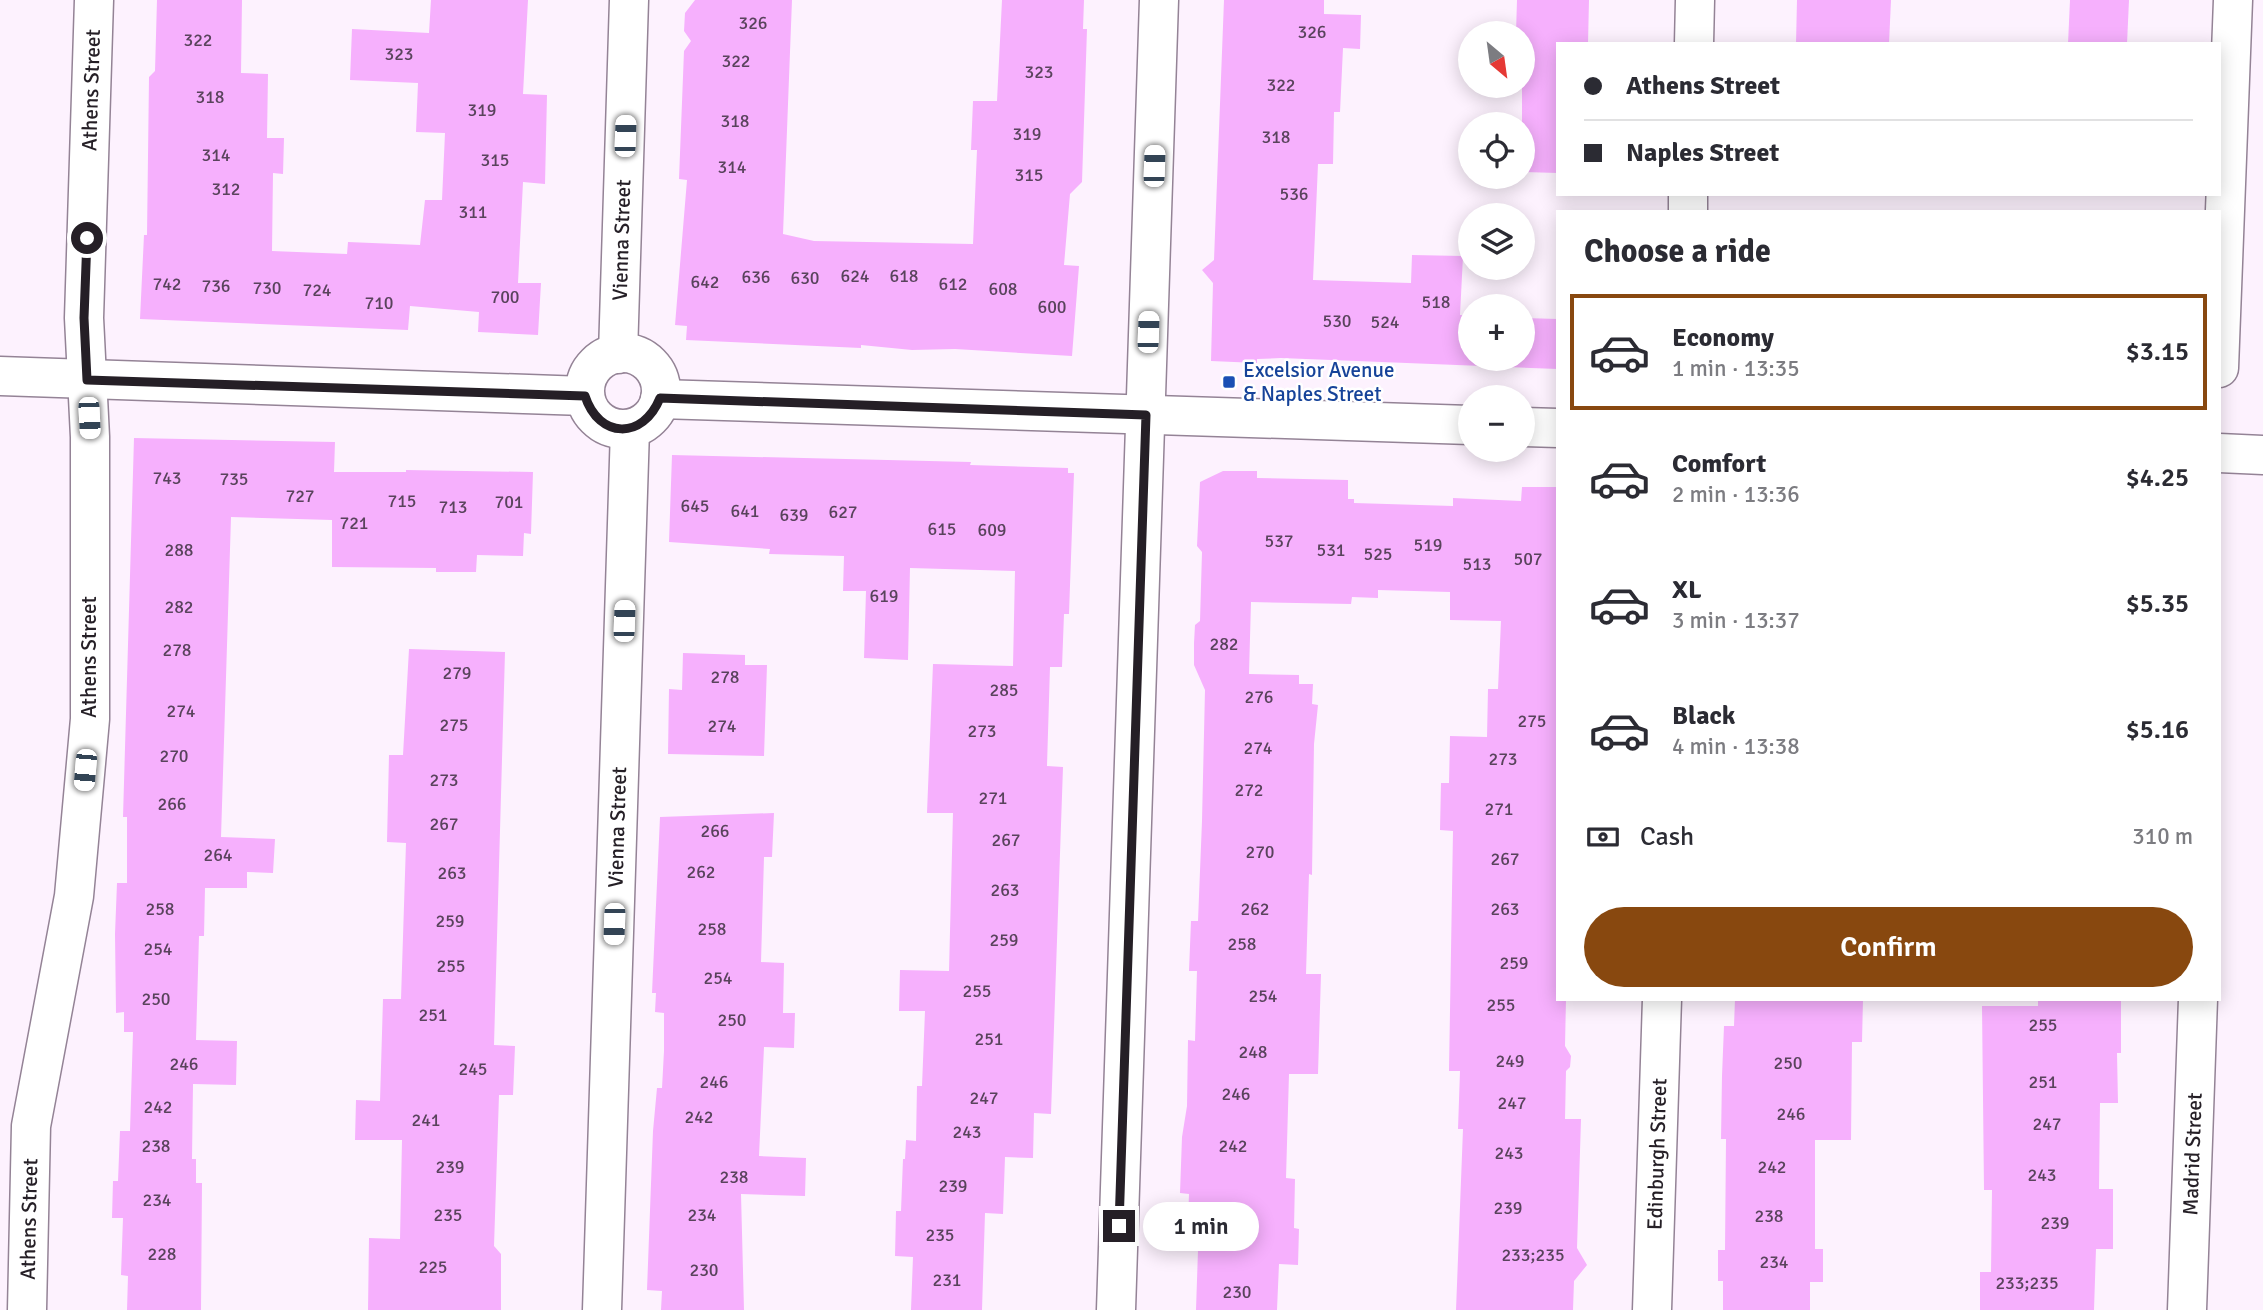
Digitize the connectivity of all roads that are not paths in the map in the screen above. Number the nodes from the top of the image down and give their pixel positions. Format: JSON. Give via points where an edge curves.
{"nodes":[{"id":1,"x":94,"y":0,"type":"edge"},
{"id":2,"x":629,"y":0,"type":"edge"},
{"id":3,"x":1159,"y":0,"type":"edge"},
{"id":4,"x":1695,"y":0,"type":"edge"},
{"id":5,"x":2232,"y":0,"type":"edge"},
{"id":6,"x":1694,"y":42,"type":"edge"},
{"id":7,"x":2221,"y":311,"type":"edge"},
{"id":8,"x":618,"y":354,"type":"junction"},
{"id":9,"x":0,"y":376,"type":"edge"},
{"id":10,"x":87,"y":380,"type":"junction"},
{"id":11,"x":585,"y":396,"type":"junction"},
{"id":12,"x":660,"y":398,"type":"junction"},
{"id":13,"x":1146,"y":415,"type":"junction"},
{"id":14,"x":1458,"y":425,"type":"edge"},
{"id":15,"x":1535,"y":427,"type":"edge"},
{"id":16,"x":1556,"y":428,"type":"edge"},
{"id":17,"x":630,"y":429,"type":"junction"},
{"id":18,"x":2221,"y":453,"type":"edge"},
{"id":19,"x":2263,"y":455,"type":"edge"},
{"id":20,"x":1662,"y":1001,"type":"edge"},
{"id":21,"x":2198,"y":1001,"type":"edge"},
{"id":22,"x":27,"y":1310,"type":"edge"},
{"id":23,"x":602,"y":1310,"type":"edge"},
{"id":24,"x":1116,"y":1310,"type":"edge"},
{"id":25,"x":1652,"y":1310,"type":"edge"},
{"id":26,"x":2187,"y":1310,"type":"edge"}],
"edges":[{"from":1,"to":10,"type":"street","name":"Athens Street","via":[[84,318]]},
{"from":2,"to":8,"type":"street","name":"Vienna Street"},
{"from":3,"to":13,"type":"street"},
{"from":4,"to":6,"type":"street"},
{"from":5,"to":7,"type":"street"},
{"from":8,"to":11,"type":"street","via":[[597,363],[585,384]]},
{"from":8,"to":12,"type":"street","via":[[632,355],[655,371]]},
{"from":9,"to":10,"type":"street"},
{"from":10,"to":11,"type":"street"},
{"from":10,"to":22,"type":"street","name":"Athens Street","via":[[90,719],[74,897],[30,1126]]},
{"from":11,"to":17,"type":"street","via":[[589,411],[600,422]]},
{"from":12,"to":13,"type":"street"},
{"from":12,"to":17,"type":"street","via":[[654,413]]},
{"from":13,"to":14,"type":"street"},
{"from":13,"to":24,"type":"street"},
{"from":15,"to":16,"type":"street"},
{"from":17,"to":23,"type":"street","name":"Vienna Street"},
{"from":18,"to":19,"type":"street"},
{"from":20,"to":25,"type":"street","name":"Edinburgh Street"},
{"from":21,"to":26,"type":"street","name":"Madrid Street"}]}
